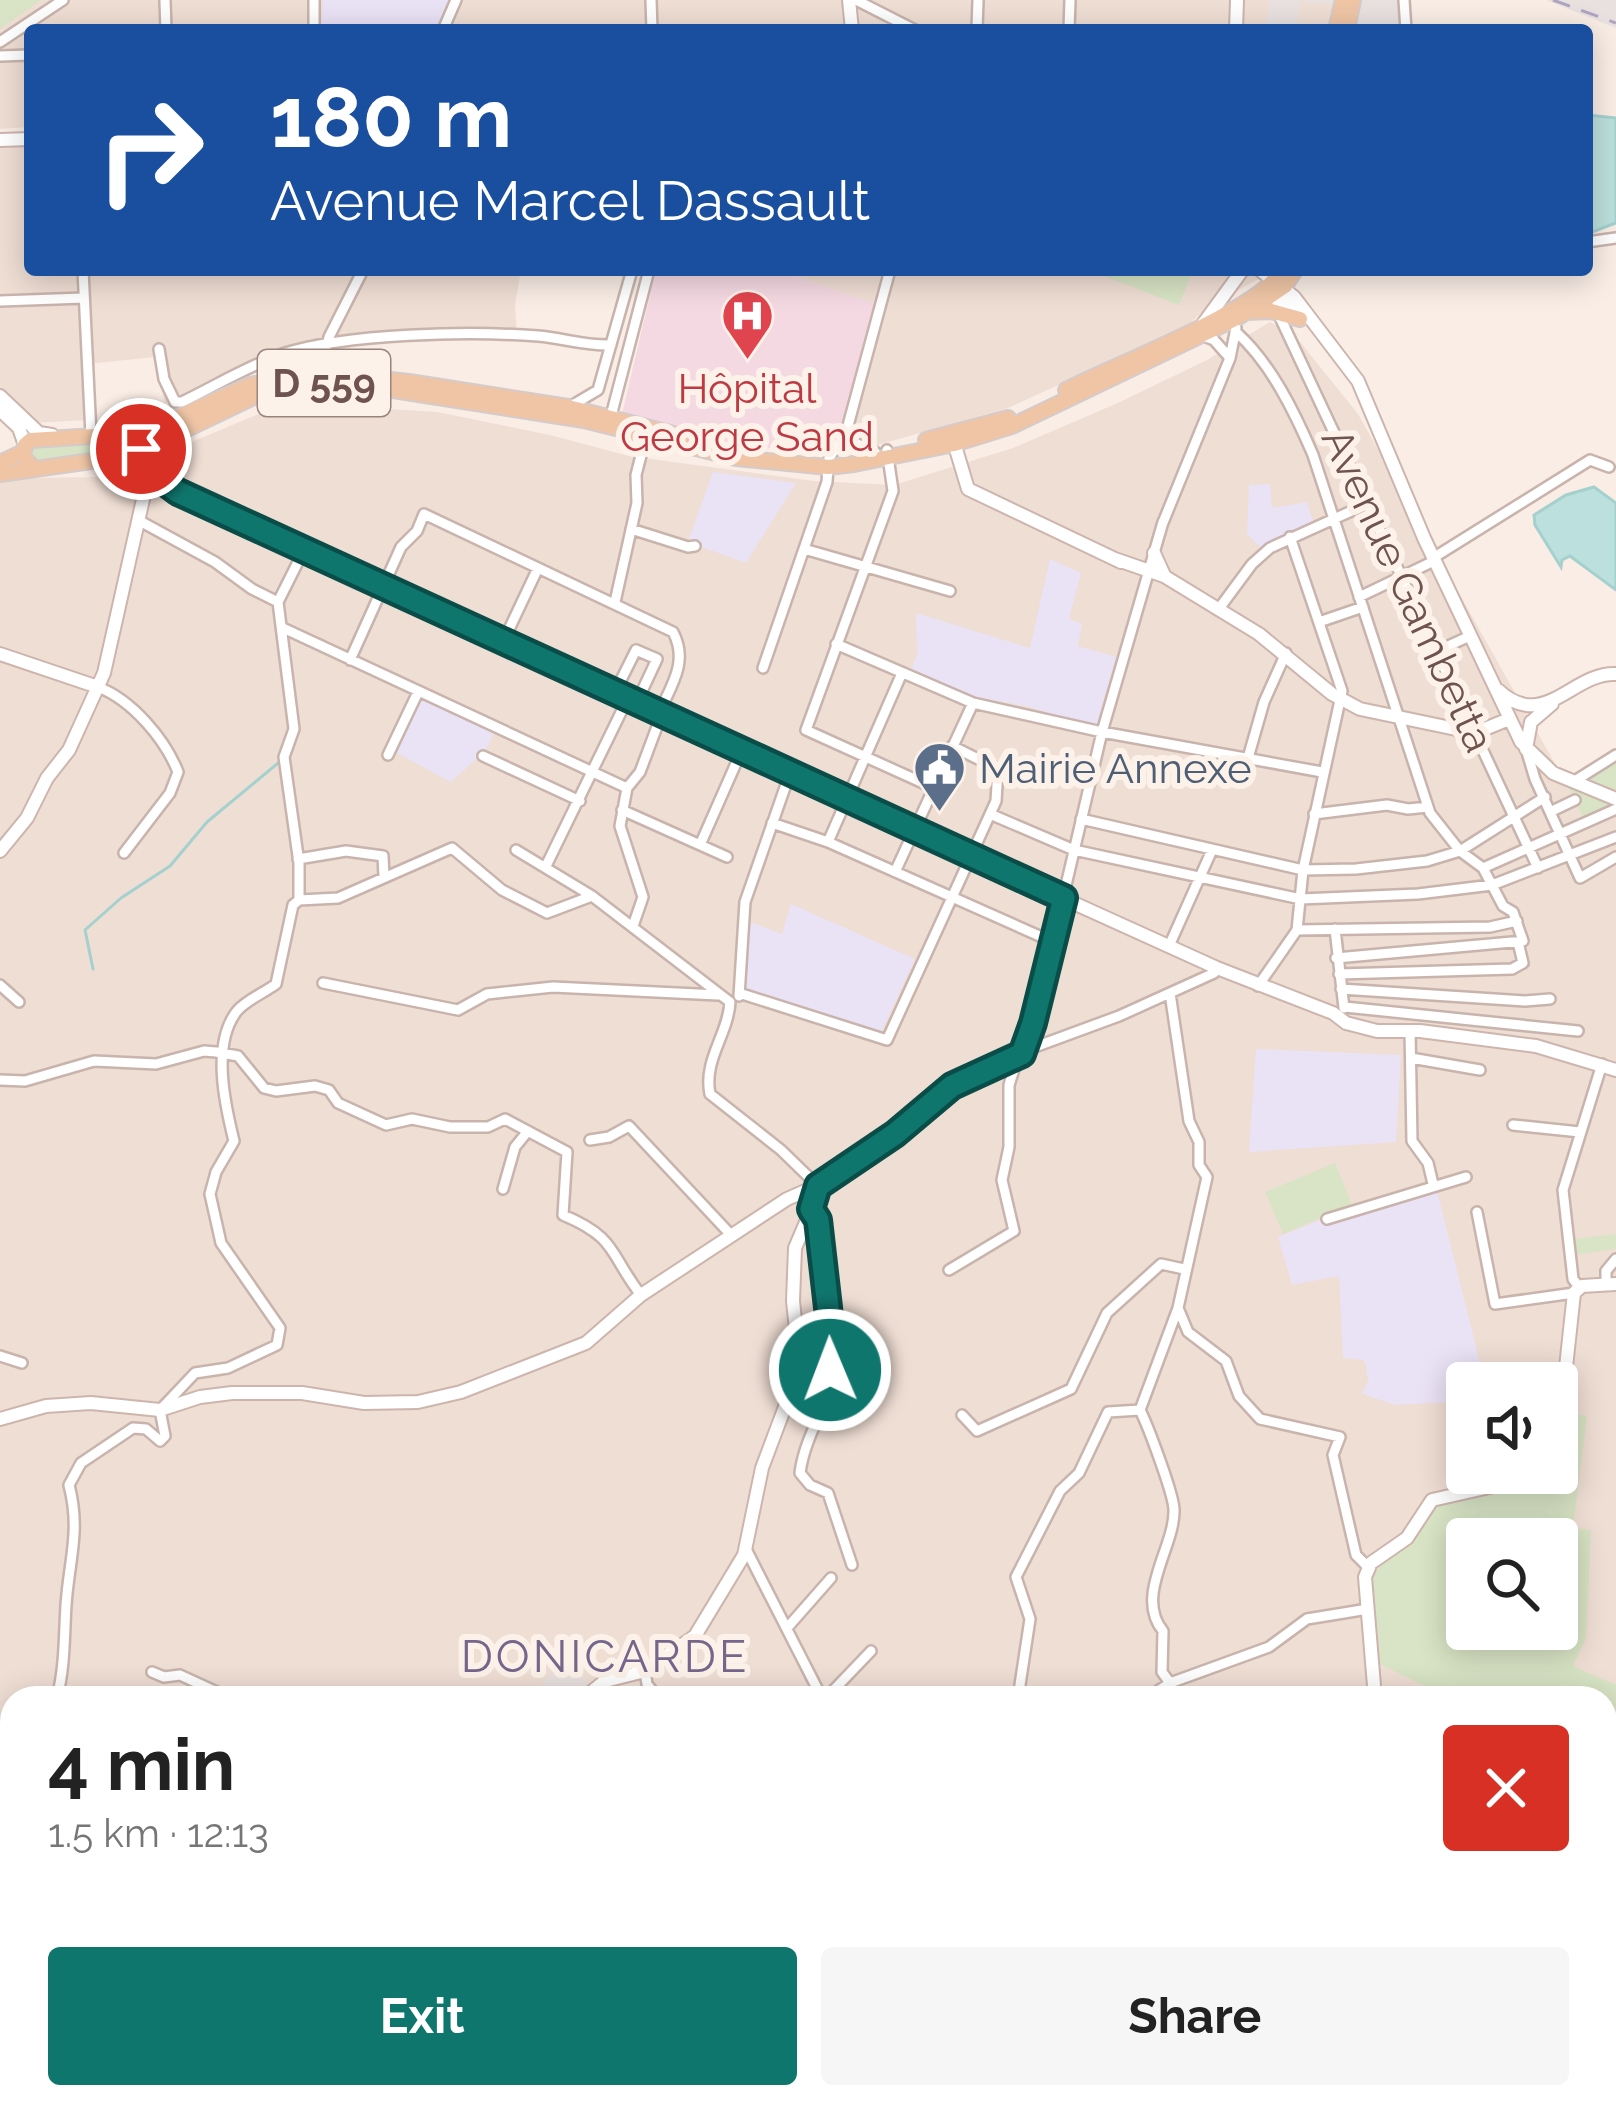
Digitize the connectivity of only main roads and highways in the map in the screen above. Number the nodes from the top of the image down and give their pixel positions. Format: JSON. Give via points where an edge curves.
{"nodes":[{"id":1,"x":1272,"y":277,"type":"edge"},
{"id":2,"x":1243,"y":316,"type":"junction"},
{"id":3,"x":1300,"y":319,"type":"road end"},
{"id":4,"x":601,"y":419,"type":"junction"},
{"id":5,"x":24,"y":448,"type":"junction"},
{"id":6,"x":142,"y":457,"type":"junction"},
{"id":7,"x":0,"y":463,"type":"edge"},
{"id":8,"x":33,"y":467,"type":"junction"},
{"id":9,"x":0,"y":474,"type":"edge"}],
"edges":[{"from":1,"to":2,"type":"main road","number":"D 559"},
{"from":2,"to":3,"type":"main road"},
{"from":2,"to":4,"type":"main road","number":"D 559","via":[[1016,415],[883,454],[829,462],[737,451]]},
{"from":4,"to":6,"type":"main road","number":"D 559","via":[[387,388],[300,384],[254,396]]},
{"from":4,"to":6,"type":"main road","number":"D 559","via":[[568,407],[328,373],[266,379],[186,411],[149,432]]},
{"from":5,"to":6,"type":"main road","via":[[31,440],[91,435]]},
{"from":5,"to":7,"type":"main road"},
{"from":5,"to":8,"type":"main road"},
{"from":6,"to":8,"type":"main road"},
{"from":8,"to":9,"type":"main road"}]}
